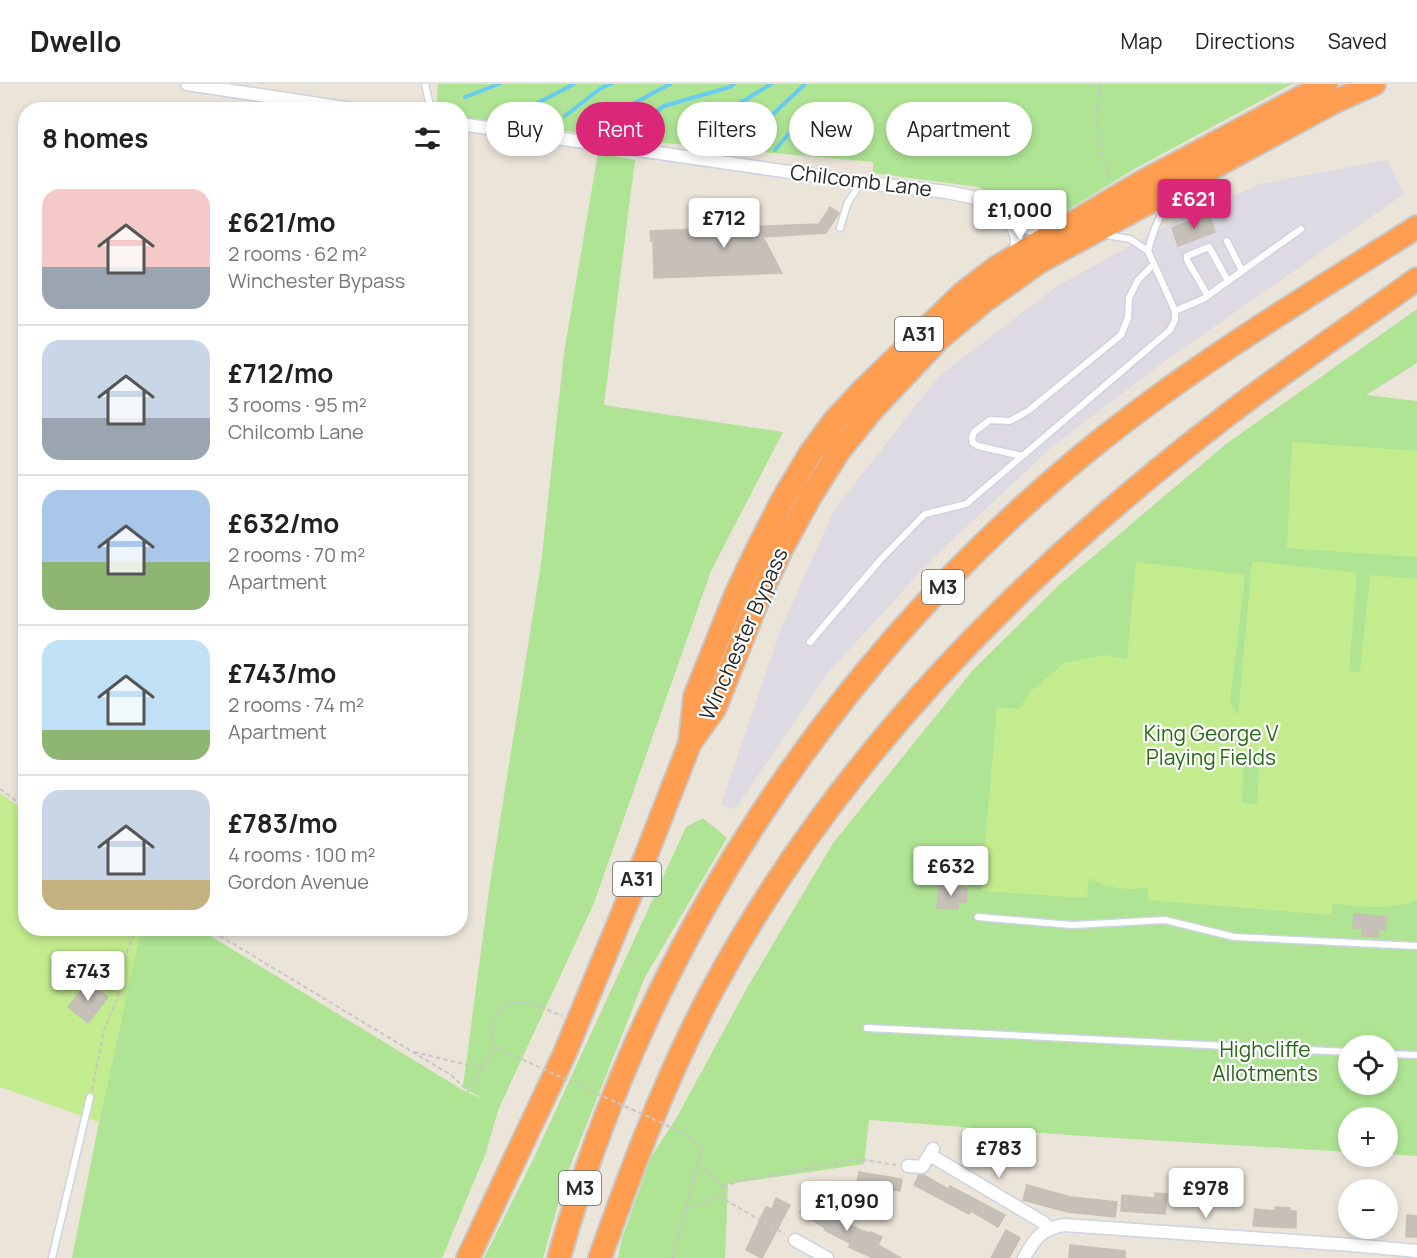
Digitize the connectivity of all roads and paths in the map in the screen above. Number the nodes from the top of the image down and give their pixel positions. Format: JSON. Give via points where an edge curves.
{"nodes":[{"id":1,"x":187,"y":84,"type":"edge"},
{"id":2,"x":425,"y":84,"type":"edge"},
{"id":3,"x":1101,"y":84,"type":"edge"},
{"id":4,"x":1326,"y":84,"type":"edge"},
{"id":5,"x":1374,"y":84,"type":"edge"},
{"id":6,"x":305,"y":102,"type":"edge"},
{"id":7,"x":429,"y":102,"type":"edge"},
{"id":8,"x":468,"y":125,"type":"edge"},
{"id":9,"x":858,"y":182,"type":"junction"},
{"id":10,"x":1186,"y":182,"type":"junction"},
{"id":11,"x":1120,"y":194,"type":"junction"},
{"id":12,"x":1008,"y":214,"type":"junction"},
{"id":13,"x":840,"y":228,"type":"dead end"},
{"id":14,"x":1417,"y":228,"type":"edge"},
{"id":15,"x":1301,"y":229,"type":"dead end"},
{"id":16,"x":1050,"y":234,"type":"junction"},
{"id":17,"x":1089,"y":234,"type":"junction"},
{"id":18,"x":1227,"y":242,"type":"dead end"},
{"id":19,"x":1148,"y":251,"type":"junction"},
{"id":20,"x":1016,"y":255,"type":"junction"},
{"id":21,"x":1154,"y":264,"type":"junction"},
{"id":22,"x":1242,"y":271,"type":"junction"},
{"id":23,"x":1417,"y":279,"type":"edge"},
{"id":24,"x":1228,"y":281,"type":"junction"},
{"id":25,"x":1208,"y":296,"type":"junction"},
{"id":26,"x":1175,"y":311,"type":"junction"},
{"id":27,"x":1022,"y":456,"type":"junction"},
{"id":28,"x":810,"y":642,"type":"dead end"},
{"id":29,"x":690,"y":743,"type":"junction"},
{"id":30,"x":0,"y":789,"type":"edge"},
{"id":31,"x":18,"y":802,"type":"edge"},
{"id":32,"x":978,"y":917,"type":"dead end"},
{"id":33,"x":133,"y":936,"type":"edge"},
{"id":34,"x":220,"y":936,"type":"edge"},
{"id":35,"x":1417,"y":945,"type":"edge"},
{"id":36,"x":568,"y":1019,"type":"dead end"},
{"id":37,"x":867,"y":1028,"type":"dead end"},
{"id":38,"x":495,"y":1047,"type":"junction"},
{"id":39,"x":410,"y":1052,"type":"junction"},
{"id":40,"x":1338,"y":1052,"type":"edge"},
{"id":41,"x":1398,"y":1054,"type":"edge"},
{"id":42,"x":1417,"y":1055,"type":"edge"},
{"id":43,"x":481,"y":1068,"type":"junction"},
{"id":44,"x":90,"y":1097,"type":"joint"},
{"id":45,"x":698,"y":1166,"type":"junction"},
{"id":46,"x":908,"y":1166,"type":"joint"},
{"id":47,"x":723,"y":1187,"type":"junction"},
{"id":48,"x":724,"y":1199,"type":"junction"},
{"id":49,"x":686,"y":1208,"type":"junction"},
{"id":50,"x":1049,"y":1228,"type":"junction"},
{"id":51,"x":795,"y":1240,"type":"joint"},
{"id":52,"x":1351,"y":1245,"type":"junction"},
{"id":53,"x":1417,"y":1251,"type":"edge"},
{"id":54,"x":52,"y":1258,"type":"edge"},
{"id":55,"x":468,"y":1258,"type":"edge"},
{"id":56,"x":559,"y":1258,"type":"edge"},
{"id":57,"x":600,"y":1258,"type":"edge"},
{"id":58,"x":672,"y":1258,"type":"edge"},
{"id":59,"x":827,"y":1258,"type":"edge"},
{"id":60,"x":1024,"y":1258,"type":"edge"},
{"id":61,"x":1350,"y":1258,"type":"edge"}],
"edges":[{"from":1,"to":6,"type":"street"},
{"from":2,"to":7,"type":"lane"},
{"from":3,"to":11,"type":"path","via":[[1096,111],[1101,149],[1105,168]]},
{"from":4,"to":11,"type":"highway","name":"Winchester Bypass","number":"A31"},
{"from":5,"to":10,"type":"highway","name":"Winchester Bypass","number":"A31"},
{"from":8,"to":9,"type":"street","name":"Chilcomb Lane"},
{"from":9,"to":12,"type":"street","name":"Chilcomb Lane","via":[[976,198]]},
{"from":9,"to":13,"type":"lane"},
{"from":10,"to":17,"type":"highway","name":"Winchester Bypass","number":"A31"},
{"from":10,"to":19,"type":"lane","via":[[1160,214]]},
{"from":11,"to":16,"type":"highway","name":"Winchester Bypass","number":"A31"},
{"from":12,"to":16,"type":"street","name":"Chilcomb Lane","via":[[1025,227]]},
{"from":12,"to":20,"type":"street","via":[[1017,237]]},
{"from":14,"to":56,"type":"highway","number":"M3","via":[[1264,324],[1076,460],[969,559],[840,704],[742,842],[654,1000],[604,1119]]},
{"from":15,"to":22,"type":"lane"},
{"from":16,"to":20,"type":"highway","name":"Winchester Bypass","number":"A31"},
{"from":17,"to":19,"type":"lane","via":[[1130,239]]},
{"from":17,"to":29,"type":"highway","name":"Winchester Bypass","number":"A31","via":[[1038,262],[974,309],[925,352],[839,451],[781,550],[715,708]]},
{"from":18,"to":22,"type":"lane"},
{"from":19,"to":21,"type":"lane"},
{"from":20,"to":29,"type":"highway","name":"Winchester Bypass","number":"A31","via":[[963,293],[924,329],[834,421],[810,454],[736,594],[695,696]]},
{"from":21,"to":26,"type":"lane"},
{"from":21,"to":27,"type":"lane","via":[[1138,280],[1129,298],[1128,318],[1120,334],[1028,411],[1010,421],[990,420],[974,432],[973,443],[978,446]]},
{"from":22,"to":24,"type":"lane"},
{"from":23,"to":57,"type":"highway","number":"M3","via":[[1222,419],[1054,559],[993,617],[863,761],[748,928],[695,1023],[644,1136]]},
{"from":24,"to":25,"type":"lane"},
{"from":24,"to":25,"type":"lane","via":[[1209,247],[1187,256]]},
{"from":25,"to":26,"type":"lane"},
{"from":26,"to":27,"type":"lane","via":[[1170,330]]},
{"from":27,"to":28,"type":"lane","via":[[966,504],[925,514]]},
{"from":29,"to":55,"type":"highway","number":"A31","via":[[577,1024]]},
{"from":30,"to":31,"type":"path"},
{"from":32,"to":35,"type":"lane","via":[[1072,925],[1165,920],[1234,937]]},
{"from":33,"to":44,"type":"path","via":[[124,959],[118,996],[104,1030]]},
{"from":34,"to":39,"type":"path"},
{"from":36,"to":38,"type":"path","via":[[516,1000],[506,1004],[492,1022],[490,1032]]},
{"from":37,"to":40,"type":"lane"},
{"from":38,"to":43,"type":"path"},
{"from":38,"to":45,"type":"path","bridge":true,"via":[[688,1135],[702,1148]]},
{"from":39,"to":43,"type":"path"},
{"from":39,"to":43,"type":"path","via":[[451,1075],[468,1091]]},
{"from":41,"to":42,"type":"lane"},
{"from":44,"to":54,"type":"lane"},
{"from":45,"to":47,"type":"path"},
{"from":45,"to":49,"type":"path"},
{"from":46,"to":47,"type":"path","via":[[859,1159]]},
{"from":46,"to":50,"type":"street","via":[[922,1167],[932,1152]]},
{"from":47,"to":48,"type":"path"},
{"from":48,"to":49,"type":"path","via":[[711,1198],[702,1205]]},
{"from":48,"to":51,"type":"path"},
{"from":49,"to":58,"type":"path"},
{"from":50,"to":52,"type":"street","via":[[1093,1226]]},
{"from":50,"to":60,"type":"street"},
{"from":51,"to":59,"type":"street"},
{"from":52,"to":53,"type":"street"},
{"from":52,"to":61,"type":"street"}]}
